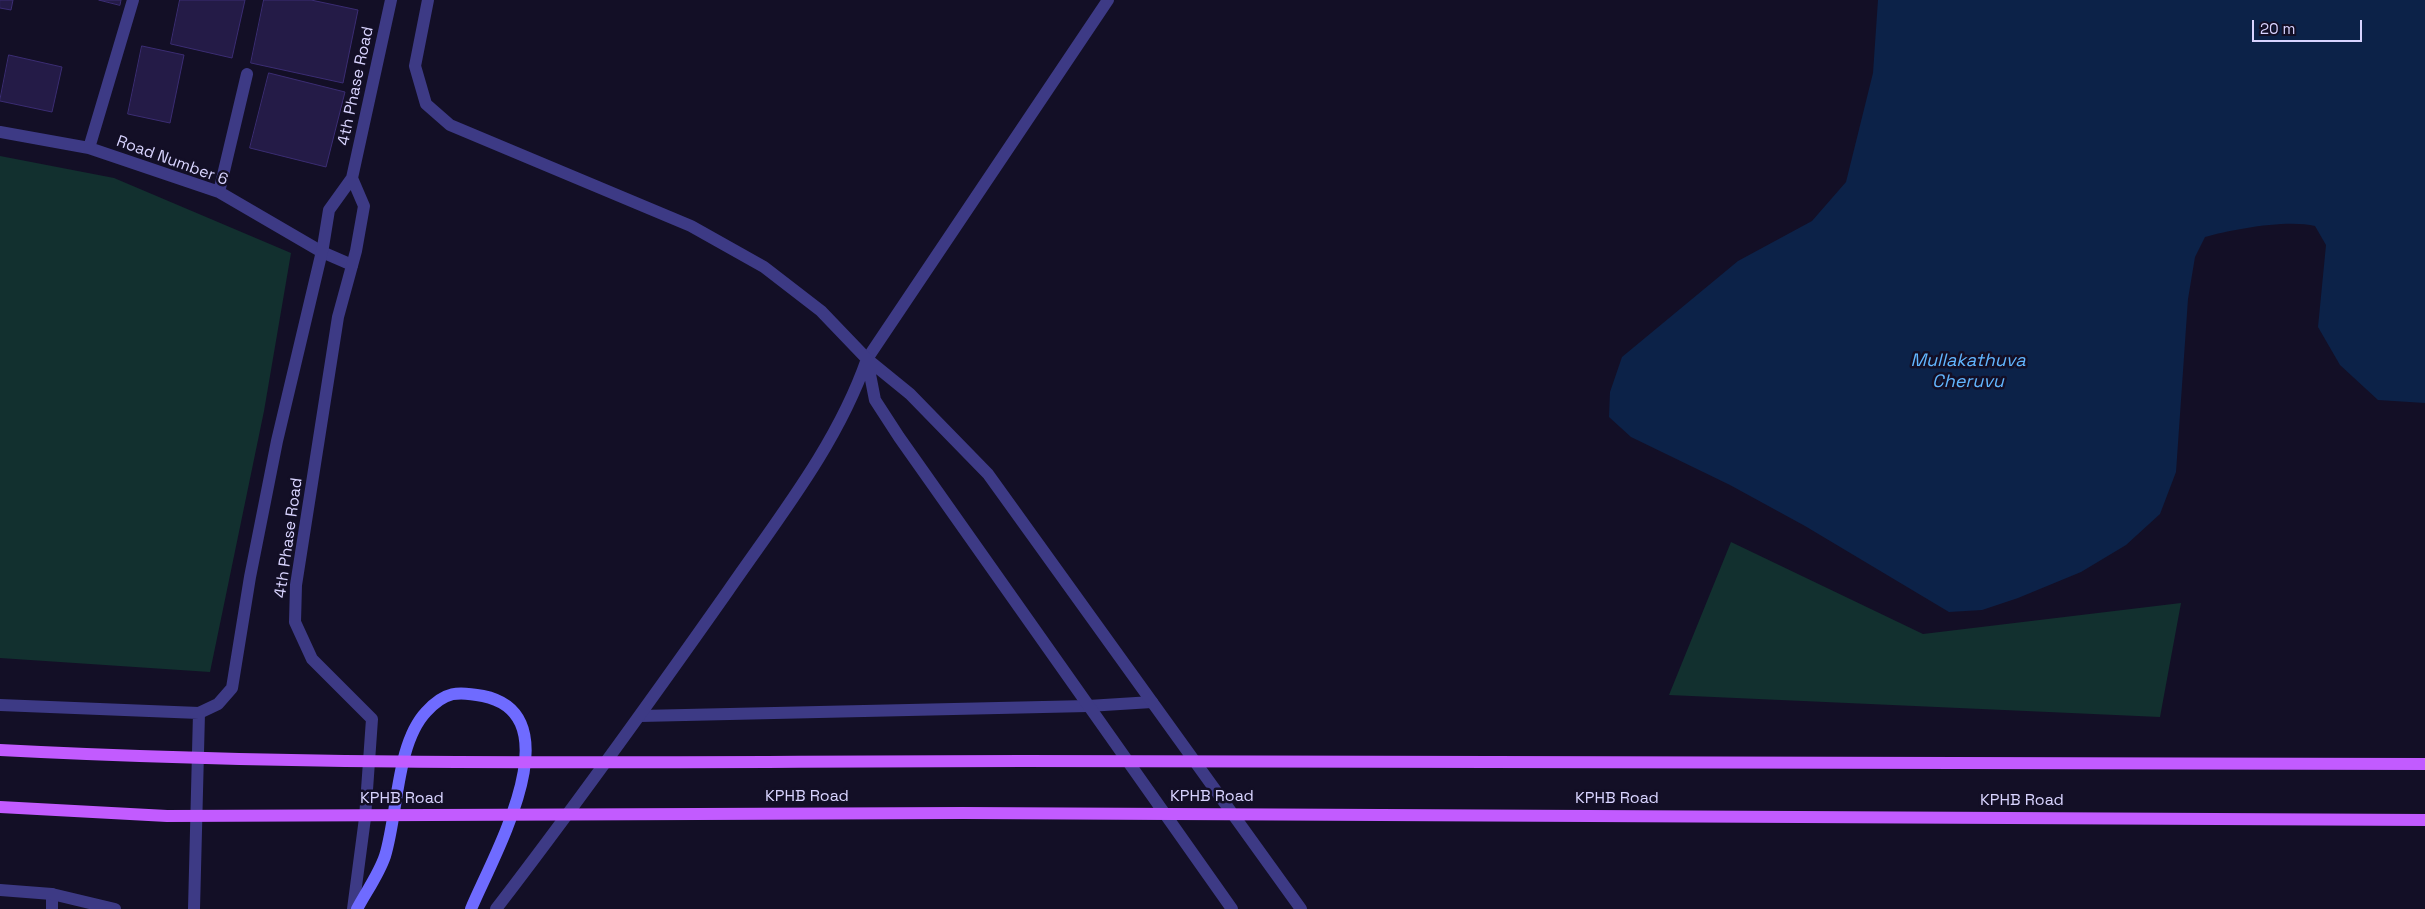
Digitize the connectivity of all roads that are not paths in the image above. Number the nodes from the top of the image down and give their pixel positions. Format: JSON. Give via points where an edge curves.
{"nodes":[{"id":1,"x":133,"y":0,"type":"edge"},
{"id":2,"x":391,"y":0,"type":"edge"},
{"id":3,"x":428,"y":0,"type":"edge"},
{"id":4,"x":1108,"y":0,"type":"edge"},
{"id":5,"x":246,"y":74,"type":"dead end"},
{"id":6,"x":0,"y":132,"type":"edge"},
{"id":7,"x":89,"y":148,"type":"junction"},
{"id":8,"x":352,"y":178,"type":"junction"},
{"id":9,"x":219,"y":192,"type":"junction"},
{"id":10,"x":322,"y":252,"type":"junction"},
{"id":11,"x":352,"y":265,"type":"junction"},
{"id":12,"x":867,"y":359,"type":"junction"},
{"id":13,"x":1152,"y":702,"type":"junction"},
{"id":14,"x":0,"y":705,"type":"edge"},
{"id":15,"x":1088,"y":706,"type":"junction"},
{"id":16,"x":199,"y":713,"type":"junction"},
{"id":17,"x":640,"y":716,"type":"junction"},
{"id":18,"x":0,"y":750,"type":"edge"},
{"id":19,"x":2425,"y":764,"type":"edge"},
{"id":20,"x":0,"y":807,"type":"edge"},
{"id":21,"x":2425,"y":820,"type":"edge"},
{"id":22,"x":0,"y":890,"type":"edge"},
{"id":23,"x":52,"y":894,"type":"junction"},
{"id":24,"x":52,"y":909,"type":"edge"},
{"id":25,"x":115,"y":909,"type":"edge"},
{"id":26,"x":194,"y":909,"type":"edge"},
{"id":27,"x":353,"y":909,"type":"edge"},
{"id":28,"x":357,"y":909,"type":"edge"},
{"id":29,"x":471,"y":909,"type":"edge"},
{"id":30,"x":496,"y":909,"type":"edge"},
{"id":31,"x":1232,"y":909,"type":"edge"},
{"id":32,"x":1301,"y":909,"type":"edge"}],
"edges":[{"from":1,"to":7,"type":"street"},
{"from":2,"to":8,"type":"street","name":"4th Phase Road"},
{"from":3,"to":12,"type":"street","via":[[415,66],[426,104],[450,126],[691,226],[764,267],[821,310]]},
{"from":4,"to":12,"type":"street"},
{"from":5,"to":9,"type":"street"},
{"from":6,"to":7,"type":"street","name":"Road Number 6"},
{"from":7,"to":9,"type":"street","name":"Road Number 6"},
{"from":8,"to":10,"type":"street","name":"4th Phase Road","via":[[329,210]]},
{"from":8,"to":11,"type":"street","name":"4th Phase Road","via":[[364,206]]},
{"from":9,"to":10,"type":"street","name":"Road Number 6"},
{"from":10,"to":11,"type":"street","name":"Road Number 6"},
{"from":10,"to":16,"type":"street","name":"4th Phase Road","via":[[277,441],[232,688],[218,704]]},
{"from":11,"to":27,"type":"street","name":"4th Phase Road","via":[[338,317],[296,585],[296,622],[312,660],[372,719],[365,818]]},
{"from":12,"to":13,"type":"street","via":[[910,394],[988,474]]},
{"from":12,"to":15,"type":"street","via":[[875,400],[884,415]]},
{"from":12,"to":17,"type":"street","via":[[858,384],[813,469]]},
{"from":13,"to":15,"type":"street"},
{"from":13,"to":32,"type":"street"},
{"from":14,"to":16,"type":"street"},
{"from":15,"to":17,"type":"street"},
{"from":15,"to":31,"type":"street"},
{"from":16,"to":26,"type":"street"},
{"from":17,"to":30,"type":"street"},
{"from":18,"to":19,"type":"main road","bridge":true,"via":[[161,759],[507,762]]},
{"from":20,"to":21,"type":"main road","name":"KPHB Road","bridge":true,"via":[[166,816],[983,813]]},
{"from":22,"to":23,"type":"street"},
{"from":23,"to":24,"type":"street"},
{"from":23,"to":25,"type":"street"},
{"from":28,"to":29,"type":"main road","via":[[385,857],[407,744],[425,713],[440,699],[460,692],[507,704],[520,720],[527,740],[518,798]]}]}
